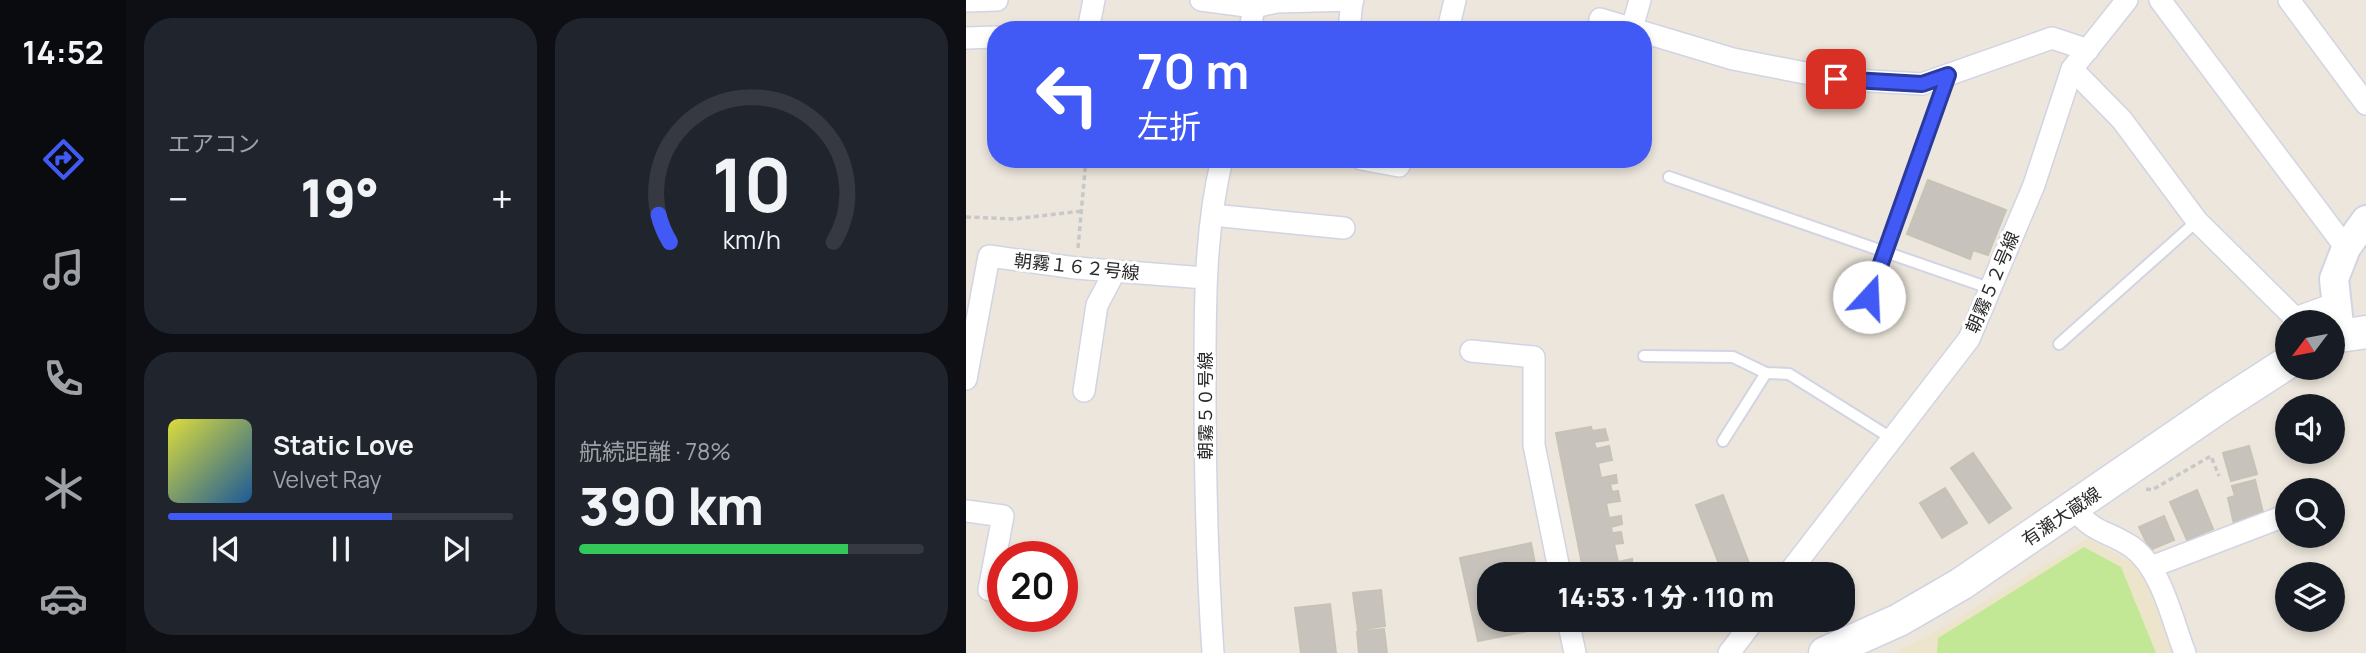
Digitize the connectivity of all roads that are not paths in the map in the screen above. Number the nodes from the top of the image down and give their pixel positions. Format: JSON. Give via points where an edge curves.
{"nodes":[{"id":1,"x":997,"y":0,"type":"edge"},
{"id":2,"x":1094,"y":0,"type":"edge"},
{"id":3,"x":1201,"y":0,"type":"edge"},
{"id":4,"x":1352,"y":0,"type":"edge"},
{"id":5,"x":1640,"y":0,"type":"edge"},
{"id":6,"x":2127,"y":0,"type":"edge"},
{"id":7,"x":2160,"y":0,"type":"edge"},
{"id":8,"x":2289,"y":0,"type":"edge"},
{"id":9,"x":966,"y":1,"type":"edge"},
{"id":10,"x":1293,"y":1,"type":"edge"},
{"id":11,"x":1460,"y":2,"type":"edge"},
{"id":12,"x":1254,"y":7,"type":"junction"},
{"id":13,"x":1600,"y":19,"type":"dead end"},
{"id":14,"x":1089,"y":21,"type":"edge"},
{"id":15,"x":1252,"y":21,"type":"edge"},
{"id":16,"x":1350,"y":21,"type":"edge"},
{"id":17,"x":1452,"y":21,"type":"edge"},
{"id":18,"x":1607,"y":21,"type":"edge"},
{"id":19,"x":1638,"y":21,"type":"edge"},
{"id":20,"x":1652,"y":35,"type":"edge"},
{"id":21,"x":987,"y":37,"type":"edge"},
{"id":22,"x":966,"y":38,"type":"edge"},
{"id":23,"x":2088,"y":50,"type":"junction"},
{"id":24,"x":2072,"y":69,"type":"junction"},
{"id":25,"x":1948,"y":75,"type":"junction"},
{"id":26,"x":2366,"y":104,"type":"edge"},
{"id":27,"x":1220,"y":168,"type":"edge"},
{"id":28,"x":1669,"y":177,"type":"dead end"},
{"id":29,"x":1212,"y":215,"type":"junction"},
{"id":30,"x":2366,"y":220,"type":"edge"},
{"id":31,"x":2197,"y":221,"type":"junction"},
{"id":32,"x":1344,"y":228,"type":"dead end"},
{"id":33,"x":2346,"y":248,"type":"junction"},
{"id":34,"x":1885,"y":252,"type":"junction"},
{"id":35,"x":1115,"y":271,"type":"junction"},
{"id":36,"x":1205,"y":278,"type":"junction"},
{"id":37,"x":1992,"y":289,"type":"junction"},
{"id":38,"x":2337,"y":303,"type":"junction"},
{"id":39,"x":1861,"y":319,"type":"dead end"},
{"id":40,"x":2346,"y":334,"type":"edge"},
{"id":41,"x":2059,"y":344,"type":"dead end"},
{"id":42,"x":1471,"y":351,"type":"dead end"},
{"id":43,"x":1644,"y":356,"type":"dead end"},
{"id":44,"x":2275,"y":371,"type":"edge"},
{"id":45,"x":1766,"y":373,"type":"junction"},
{"id":46,"x":966,"y":379,"type":"edge"},
{"id":47,"x":1084,"y":391,"type":"dead end"},
{"id":48,"x":1891,"y":438,"type":"junction"},
{"id":49,"x":1723,"y":441,"type":"dead end"},
{"id":50,"x":2074,"y":509,"type":"junction"},
{"id":51,"x":966,"y":511,"type":"edge"},
{"id":52,"x":2275,"y":519,"type":"edge"},
{"id":53,"x":998,"y":541,"type":"edge"},
{"id":54,"x":1558,"y":562,"type":"edge"},
{"id":55,"x":1797,"y":562,"type":"edge"},
{"id":56,"x":2151,"y":567,"type":"junction"},
{"id":57,"x":1571,"y":632,"type":"edge"},
{"id":58,"x":1745,"y":632,"type":"edge"},
{"id":59,"x":1213,"y":653,"type":"edge"},
{"id":60,"x":1575,"y":653,"type":"edge"},
{"id":61,"x":1729,"y":653,"type":"edge"},
{"id":62,"x":1825,"y":653,"type":"edge"},
{"id":63,"x":2185,"y":653,"type":"edge"}],
"edges":[{"from":1,"to":9,"type":"street"},
{"from":2,"to":14,"type":"street"},
{"from":3,"to":12,"type":"street"},
{"from":4,"to":10,"type":"street"},
{"from":4,"to":16,"type":"street"},
{"from":5,"to":19,"type":"street"},
{"from":6,"to":23,"type":"street","name":"朝霧５２号線"},
{"from":7,"to":33,"type":"street"},
{"from":8,"to":26,"type":"street"},
{"from":10,"to":12,"type":"street"},
{"from":11,"to":17,"type":"street"},
{"from":12,"to":15,"type":"street"},
{"from":13,"to":18,"type":"street"},
{"from":20,"to":25,"type":"street","via":[[1733,59],[1836,79],[1922,84]]},
{"from":21,"to":22,"type":"street"},
{"from":23,"to":24,"type":"street","name":"朝霧５２号線"},
{"from":23,"to":25,"type":"street","via":[[2052,38]]},
{"from":24,"to":31,"type":"street","via":[[2122,120]]},
{"from":24,"to":37,"type":"street","name":"朝霧５２号線","via":[[2034,185]]},
{"from":25,"to":34,"type":"lane"},
{"from":27,"to":29,"type":"street","name":"朝霧５０号線"},
{"from":28,"to":34,"type":"lane"},
{"from":29,"to":32,"type":"street"},
{"from":29,"to":36,"type":"street","name":"朝霧５０号線"},
{"from":30,"to":33,"type":"street"},
{"from":31,"to":38,"type":"street","via":[[2295,317]]},
{"from":31,"to":41,"type":"lane"},
{"from":33,"to":38,"type":"street","via":[[2334,279]]},
{"from":34,"to":37,"type":"lane"},
{"from":34,"to":39,"type":"lane"},
{"from":35,"to":36,"type":"street","name":"朝霧１６２号線"},
{"from":35,"to":46,"type":"street","name":"朝霧１６２号線","via":[[989,256]]},
{"from":35,"to":47,"type":"street","via":[[1097,305]]},
{"from":36,"to":59,"type":"street","name":"朝霧５０号線","via":[[1205,522]]},
{"from":37,"to":48,"type":"street","name":"朝霧５２号線","via":[[1969,339]]},
{"from":38,"to":40,"type":"street"},
{"from":42,"to":54,"type":"street","via":[[1535,357],[1534,445]]},
{"from":43,"to":45,"type":"lane","via":[[1733,357]]},
{"from":44,"to":50,"type":"main road","name":"有瀬大蔵線"},
{"from":45,"to":48,"type":"lane","via":[[1788,374]]},
{"from":45,"to":49,"type":"lane"},
{"from":48,"to":55,"type":"street","name":"朝霧５２号線"},
{"from":50,"to":56,"type":"street","via":[[2089,527],[2132,547]]},
{"from":50,"to":62,"type":"main road","name":"有瀬大蔵線","via":[[1910,614]]},
{"from":51,"to":53,"type":"street","via":[[1003,516]]},
{"from":52,"to":56,"type":"street"},
{"from":56,"to":63,"type":"street"},
{"from":57,"to":60,"type":"street"},
{"from":58,"to":61,"type":"street"}]}
